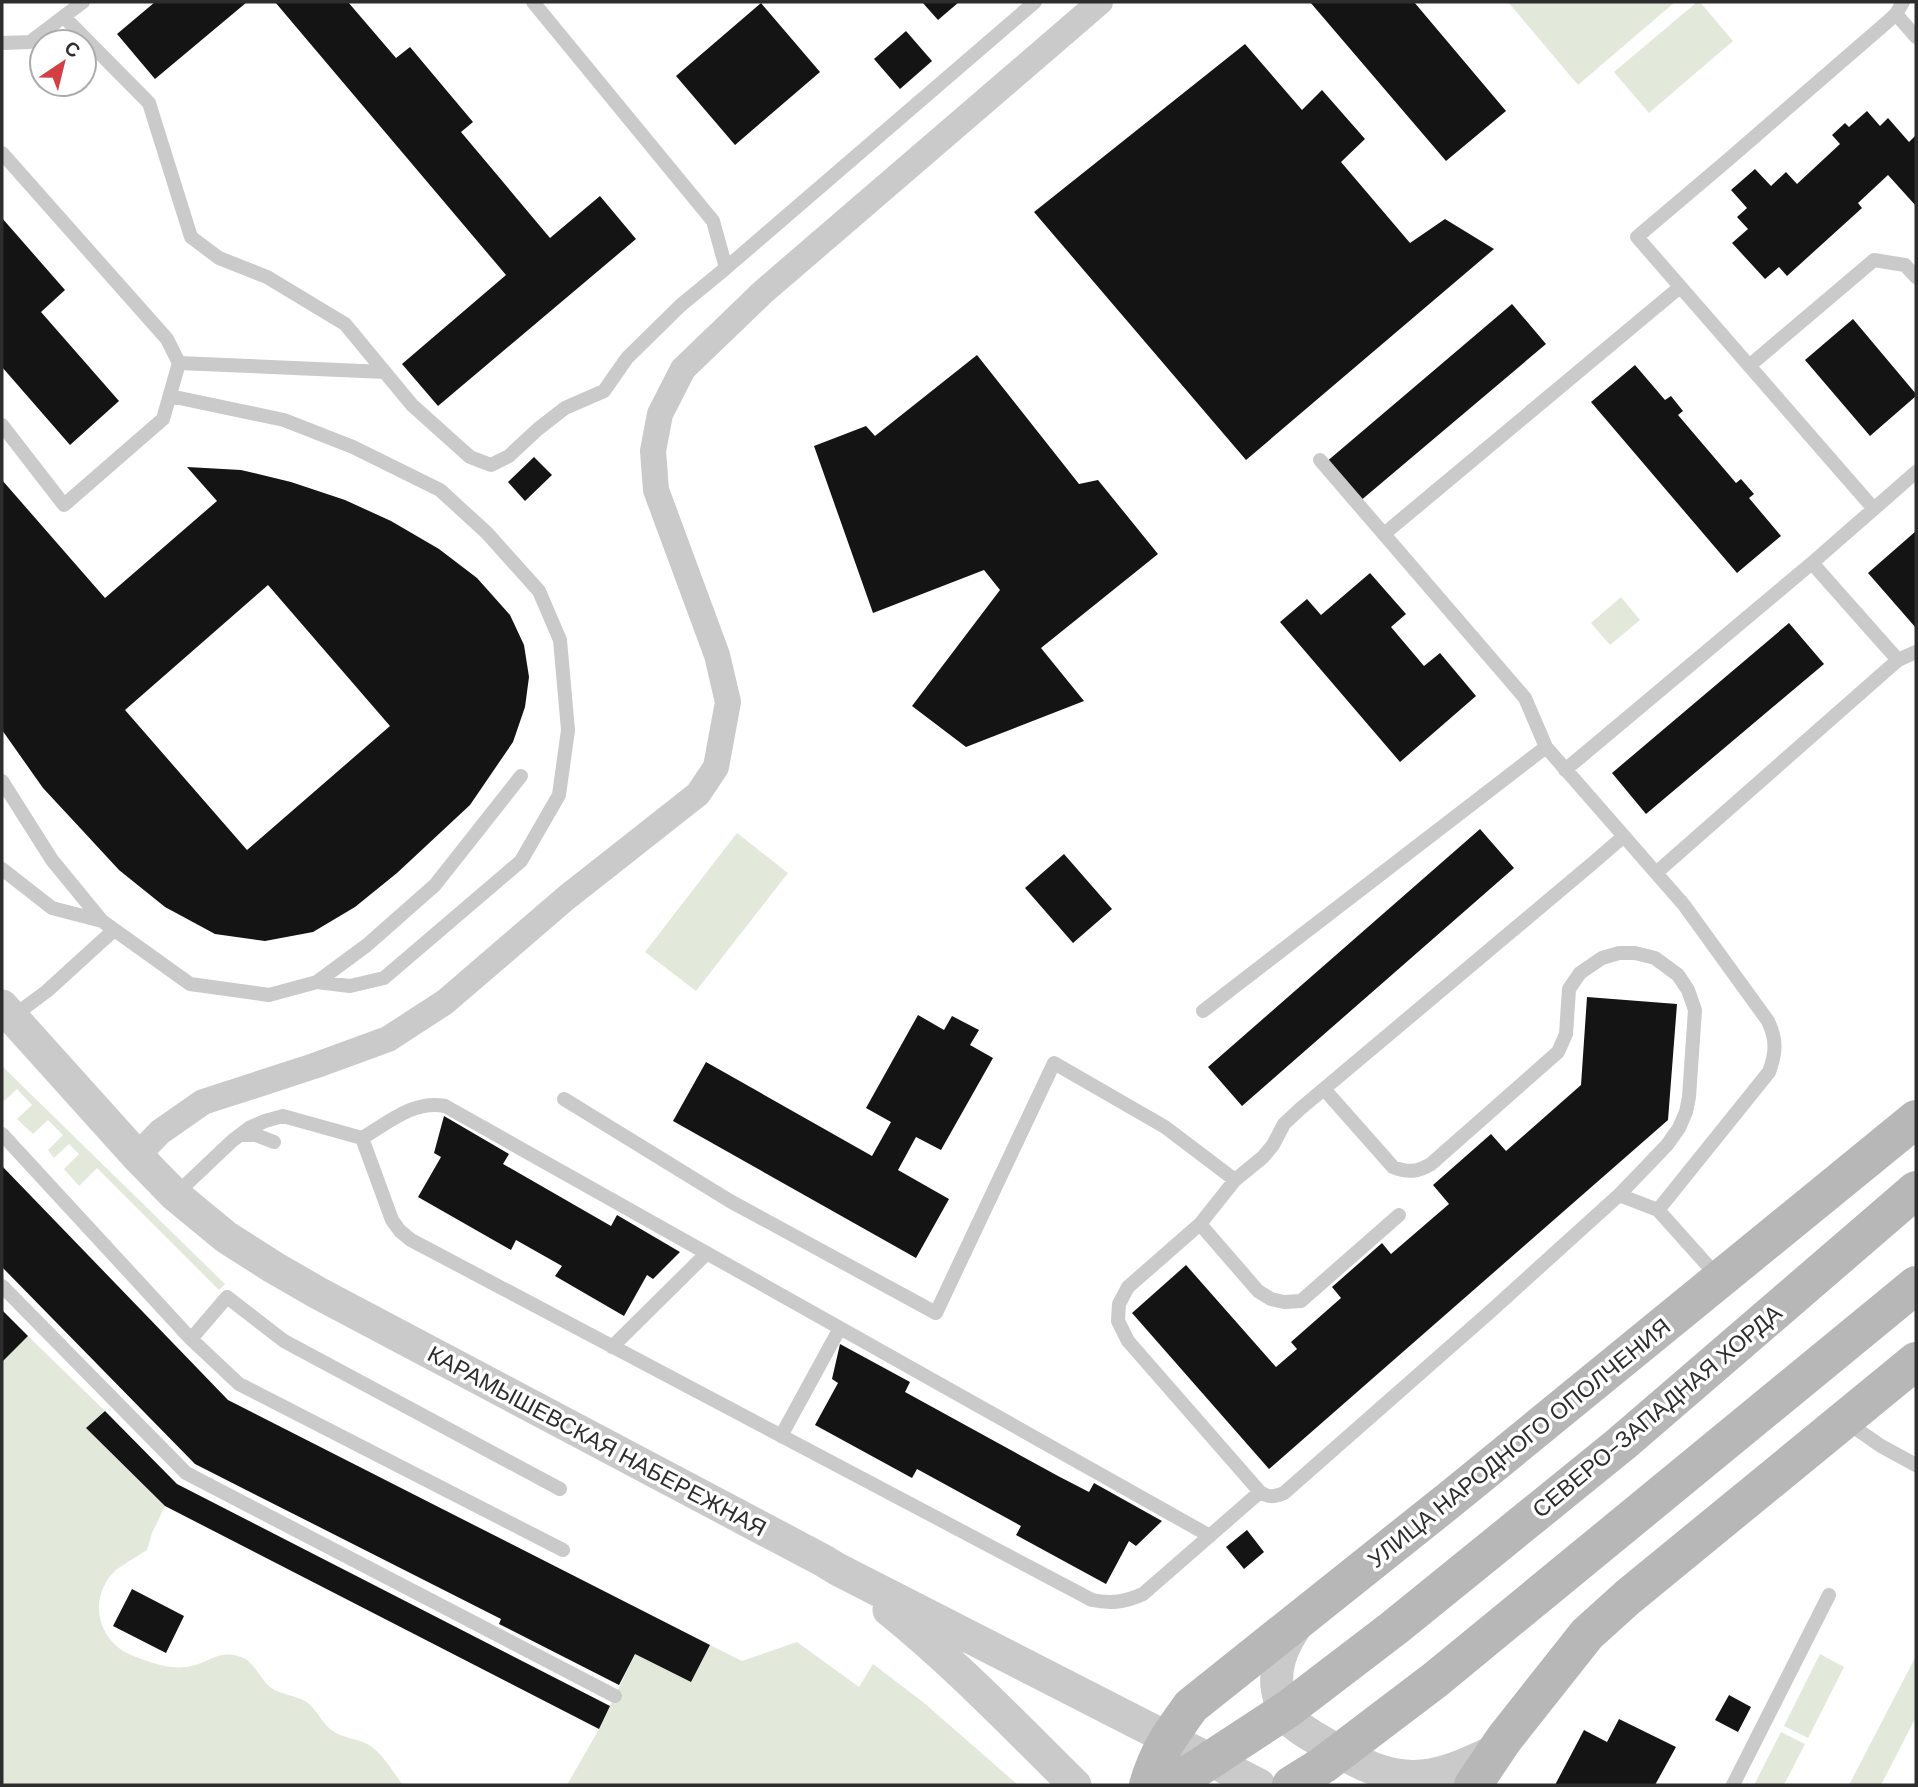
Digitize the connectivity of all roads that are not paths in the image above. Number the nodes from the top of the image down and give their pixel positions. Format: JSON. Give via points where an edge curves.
{"nodes":[{"id":1,"x":83,"y":2,"type":"edge"},
{"id":2,"x":1035,"y":2,"type":"edge"},
{"id":3,"x":1100,"y":2,"type":"edge"},
{"id":4,"x":539,"y":4,"type":"edge"},
{"id":5,"x":1899,"y":8,"type":"edge"},
{"id":6,"x":64,"y":17,"type":"junction"},
{"id":7,"x":1916,"y":37,"type":"edge"},
{"id":8,"x":2,"y":43,"type":"edge"},
{"id":9,"x":2,"y":153,"type":"edge"},
{"id":10,"x":726,"y":268,"type":"junction"},
{"id":11,"x":1916,"y":277,"type":"edge"},
{"id":12,"x":1680,"y":287,"type":"junction"},
{"id":13,"x":180,"y":363,"type":"junction"},
{"id":14,"x":1749,"y":366,"type":"junction"},
{"id":15,"x":385,"y":372,"type":"junction"},
{"id":16,"x":170,"y":396,"type":"junction"},
{"id":17,"x":2,"y":425,"type":"edge"},
{"id":18,"x":1321,"y":460,"type":"dead end"},
{"id":19,"x":1916,"y":472,"type":"edge"},
{"id":20,"x":1874,"y":509,"type":"junction"},
{"id":21,"x":1384,"y":534,"type":"junction"},
{"id":22,"x":1812,"y":563,"type":"junction"},
{"id":23,"x":1916,"y":652,"type":"edge"},
{"id":24,"x":1898,"y":660,"type":"junction"},
{"id":25,"x":1546,"y":747,"type":"junction"},
{"id":26,"x":1565,"y":770,"type":"junction"},
{"id":27,"x":521,"y":776,"type":"dead end"},
{"id":28,"x":2,"y":781,"type":"edge"},
{"id":29,"x":1624,"y":836,"type":"junction"},
{"id":30,"x":2,"y":869,"type":"edge"},
{"id":31,"x":1656,"y":873,"type":"junction"},
{"id":32,"x":102,"y":921,"type":"junction"},
{"id":33,"x":114,"y":930,"type":"junction"},
{"id":34,"x":317,"y":982,"type":"junction"},
{"id":35,"x":5,"y":1010,"type":"edge"},
{"id":36,"x":1203,"y":1011,"type":"dead end"},
{"id":37,"x":1324,"y":1089,"type":"junction"},
{"id":38,"x":564,"y":1100,"type":"dead end"},
{"id":39,"x":1916,"y":1119,"type":"edge"},
{"id":40,"x":2,"y":1134,"type":"edge"},
{"id":41,"x":242,"y":1135,"type":"junction"},
{"id":42,"x":362,"y":1138,"type":"junction"},
{"id":43,"x":274,"y":1142,"type":"dead end"},
{"id":44,"x":136,"y":1156,"type":"junction"},
{"id":45,"x":1235,"y":1180,"type":"junction"},
{"id":46,"x":1916,"y":1190,"type":"edge"},
{"id":47,"x":175,"y":1195,"type":"junction"},
{"id":48,"x":1619,"y":1195,"type":"junction"},
{"id":49,"x":1658,"y":1210,"type":"junction"},
{"id":50,"x":1399,"y":1215,"type":"dead end"},
{"id":51,"x":1200,"y":1224,"type":"junction"},
{"id":52,"x":707,"y":1253,"type":"junction"},
{"id":53,"x":1720,"y":1280,"type":"junction"},
{"id":54,"x":1916,"y":1285,"type":"edge"},
{"id":55,"x":2,"y":1286,"type":"edge"},
{"id":56,"x":840,"y":1328,"type":"junction"},
{"id":57,"x":191,"y":1339,"type":"junction"},
{"id":58,"x":612,"y":1346,"type":"junction"},
{"id":59,"x":1916,"y":1362,"type":"edge"},
{"id":60,"x":1844,"y":1421,"type":"junction"},
{"id":61,"x":781,"y":1436,"type":"junction"},
{"id":62,"x":1916,"y":1465,"type":"edge"},
{"id":63,"x":560,"y":1489,"type":"dead end"},
{"id":64,"x":1260,"y":1492,"type":"junction"},
{"id":65,"x":1210,"y":1536,"type":"junction"},
{"id":66,"x":563,"y":1550,"type":"dead end"},
{"id":67,"x":838,"y":1569,"type":"junction"},
{"id":68,"x":1829,"y":1595,"type":"dead end"},
{"id":69,"x":1302,"y":1618,"type":"junction"},
{"id":70,"x":615,"y":1696,"type":"dead end"},
{"id":71,"x":1168,"y":1737,"type":"junction"},
{"id":72,"x":1497,"y":1750,"type":"junction"},
{"id":73,"x":1074,"y":1785,"type":"edge"},
{"id":74,"x":1148,"y":1785,"type":"edge"},
{"id":75,"x":1172,"y":1785,"type":"edge"},
{"id":76,"x":1259,"y":1785,"type":"edge"},
{"id":77,"x":1291,"y":1785,"type":"edge"},
{"id":78,"x":1473,"y":1785,"type":"edge"},
{"id":79,"x":1733,"y":1785,"type":"edge"}],
"edges":[{"from":1,"to":6,"type":"lane"},
{"from":2,"to":10,"type":"lane"},
{"from":3,"to":44,"type":"street","via":[[763,292],[683,369],[660,414],[653,451],[656,490],[717,655],[728,702],[716,767],[698,794],[445,1002],[388,1039],[203,1102],[160,1132]]},
{"from":4,"to":10,"type":"lane","via":[[713,221]]},
{"from":5,"to":7,"type":"lane"},
{"from":5,"to":12,"type":"lane","via":[[1637,236]]},
{"from":6,"to":8,"type":"lane","via":[[30,43]]},
{"from":6,"to":15,"type":"lane","via":[[149,103],[191,237],[219,258],[267,277],[345,324]]},
{"from":9,"to":13,"type":"lane","via":[[167,339]]},
{"from":10,"to":15,"type":"lane","via":[[627,358],[604,391],[565,408],[509,456],[491,465],[470,457],[412,405]]},
{"from":11,"to":14,"type":"lane","via":[[1905,265],[1874,260]]},
{"from":12,"to":14,"type":"lane"},
{"from":12,"to":21,"type":"lane"},
{"from":13,"to":15,"type":"lane"},
{"from":13,"to":16,"type":"lane"},
{"from":14,"to":20,"type":"lane"},
{"from":16,"to":17,"type":"lane","via":[[163,419],[64,505]]},
{"from":16,"to":34,"type":"lane","via":[[284,420],[353,447],[440,490],[539,591],[559,640],[568,730],[559,796],[521,861],[384,978],[350,986]]},
{"from":18,"to":21,"type":"lane"},
{"from":19,"to":20,"type":"lane"},
{"from":20,"to":22,"type":"lane"},
{"from":21,"to":25,"type":"lane","via":[[1525,698]]},
{"from":22,"to":24,"type":"lane"},
{"from":22,"to":26,"type":"lane"},
{"from":23,"to":24,"type":"lane"},
{"from":24,"to":31,"type":"lane"},
{"from":25,"to":26,"type":"lane"},
{"from":25,"to":36,"type":"lane"},
{"from":26,"to":29,"type":"lane"},
{"from":27,"to":34,"type":"lane","via":[[435,885]]},
{"from":28,"to":32,"type":"lane","via":[[52,860]]},
{"from":29,"to":31,"type":"lane"},
{"from":29,"to":37,"type":"lane"},
{"from":30,"to":32,"type":"lane","via":[[52,908]]},
{"from":31,"to":49,"type":"lane","via":[[1769,1021],[1776,1044],[1769,1072],[1758,1088]]},
{"from":32,"to":33,"type":"lane"},
{"from":33,"to":34,"type":"lane","via":[[190,984],[268,995]]},
{"from":33,"to":35,"type":"lane","via":[[47,991]]},
{"from":35,"to":44,"type":"street","name":"КАРАМЫШЕВСКАЯ НАБЕРЕЖНАЯ"},
{"from":37,"to":45,"type":"lane","via":[[1289,1119],[1264,1157]]},
{"from":37,"to":48,"type":"lane","via":[[1393,1167],[1422,1170],[1558,1052],[1566,1034],[1569,989],[1580,973],[1619,953],[1655,958],[1678,975],[1695,1010],[1689,1097],[1679,1128]]},
{"from":38,"to":45,"type":"lane","via":[[730,1201],[936,1313],[1054,1063],[1165,1127]]},
{"from":39,"to":53,"type":"main road","name":"УЛИЦА НАРОДНОГО ОПОЛЧЕНИЯ"},
{"from":40,"to":57,"type":"lane"},
{"from":41,"to":42,"type":"lane","via":[[283,1116]]},
{"from":41,"to":43,"type":"lane"},
{"from":41,"to":47,"type":"lane"},
{"from":42,"to":52,"type":"lane","via":[[419,1106],[445,1106]]},
{"from":42,"to":58,"type":"lane","via":[[386,1208],[400,1231]]},
{"from":44,"to":47,"type":"street","name":"КАРАМЫШЕВСКАЯ НАБЕРЕЖНАЯ"},
{"from":45,"to":51,"type":"lane"},
{"from":46,"to":75,"type":"main road","name":"СЕВЕРО-ЗАПАДНАЯ ХОРДА","via":[[1621,1444],[1394,1628],[1288,1709]]},
{"from":47,"to":67,"type":"street","name":"КАРАМЫШЕВСКАЯ НАБЕРЕЖНАЯ","via":[[226,1237],[318,1293]]},
{"from":48,"to":49,"type":"lane"},
{"from":48,"to":64,"type":"lane","via":[[1284,1493],[1275,1497]]},
{"from":49,"to":53,"type":"lane"},
{"from":50,"to":51,"type":"lane","via":[[1301,1301],[1284,1303],[1258,1291]]},
{"from":51,"to":64,"type":"lane","via":[[1128,1287],[1119,1304],[1118,1321],[1128,1341]]},
{"from":52,"to":56,"type":"lane"},
{"from":52,"to":58,"type":"lane"},
{"from":53,"to":69,"type":"main road","name":"УЛИЦА НАРОДНОГО ОПОЛЧЕНИЯ"},
{"from":54,"to":77,"type":"main road","via":[[1436,1680]]},
{"from":55,"to":70,"type":"lane","via":[[186,1473]]},
{"from":56,"to":61,"type":"lane"},
{"from":56,"to":65,"type":"lane"},
{"from":57,"to":63,"type":"lane","via":[[227,1297],[284,1341]]},
{"from":57,"to":66,"type":"lane","via":[[239,1384]]},
{"from":58,"to":61,"type":"lane"},
{"from":59,"to":60,"type":"main road"},
{"from":60,"to":62,"type":"lane"},
{"from":60,"to":72,"type":"main road","via":[[1587,1634]]},
{"from":61,"to":65,"type":"lane","via":[[1092,1600],[1125,1602],[1143,1594]]},
{"from":64,"to":65,"type":"lane"},
{"from":67,"to":71,"type":"street","name":"КАРАМЫШЕВСКАЯ НАБЕРЕЖНАЯ"},
{"from":67,"to":73,"type":"street","via":[[959,1671]]},
{"from":68,"to":79,"type":"lane"},
{"from":69,"to":71,"type":"main road","name":"УЛИЦА НАРОДНОГО ОПОЛЧЕНИЯ","via":[[1191,1706]]},
{"from":69,"to":72,"type":"street","via":[[1286,1640],[1278,1662],[1276,1691],[1285,1716],[1308,1733],[1363,1765],[1394,1775],[1422,1776],[1460,1767]]},
{"from":71,"to":74,"type":"main road","name":"УЛИЦА НАРОДНОГО ОПОЛЧЕНИЯ"},
{"from":71,"to":76,"type":"street","name":"КАРАМЫШЕВСКАЯ НАБЕРЕЖНАЯ"},
{"from":72,"to":78,"type":"main road"}]}
